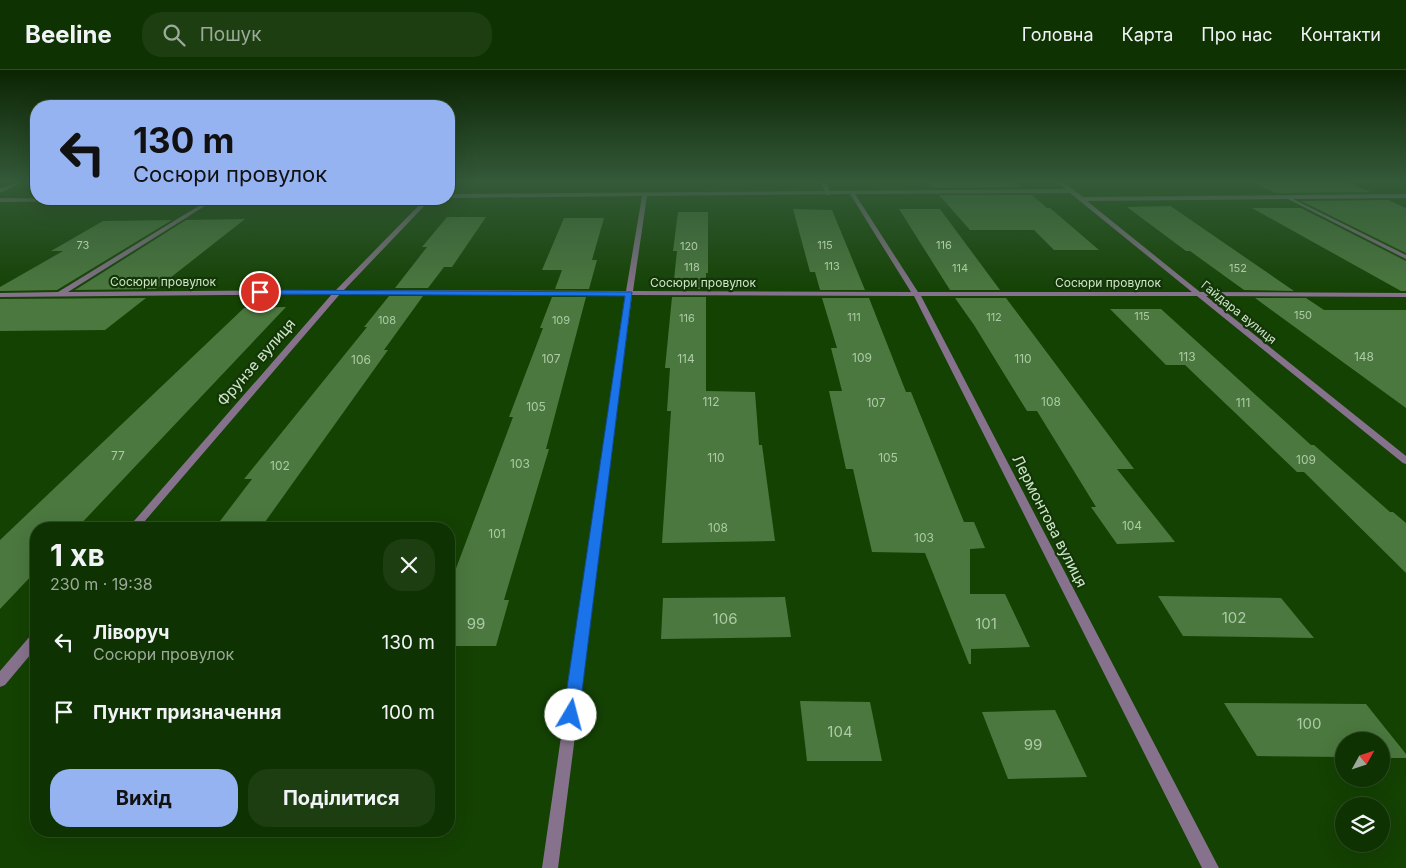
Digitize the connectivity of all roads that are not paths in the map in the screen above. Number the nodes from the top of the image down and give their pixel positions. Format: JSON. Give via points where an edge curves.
{"nodes":[{"id":1,"x":182,"y":218,"type":"edge"},
{"id":2,"x":409,"y":218,"type":"edge"},
{"id":3,"x":641,"y":218,"type":"edge"},
{"id":4,"x":868,"y":218,"type":"edge"},
{"id":5,"x":1105,"y":218,"type":"edge"},
{"id":6,"x":1328,"y":218,"type":"edge"},
{"id":7,"x":1406,"y":257,"type":"edge"},
{"id":8,"x":339,"y":291,"type":"junction"},
{"id":9,"x":1196,"y":292,"type":"junction"},
{"id":10,"x":629,"y":293,"type":"junction"},
{"id":11,"x":60,"y":294,"type":"junction"},
{"id":12,"x":916,"y":294,"type":"junction"},
{"id":13,"x":1406,"y":294,"type":"edge"},
{"id":14,"x":0,"y":295,"type":"edge"},
{"id":15,"x":1406,"y":461,"type":"edge"},
{"id":16,"x":138,"y":522,"type":"edge"},
{"id":17,"x":30,"y":646,"type":"edge"},
{"id":18,"x":0,"y":681,"type":"edge"},
{"id":19,"x":550,"y":868,"type":"edge"},
{"id":20,"x":1211,"y":868,"type":"edge"}],
"edges":[{"from":1,"to":11,"type":"street"},
{"from":2,"to":8,"type":"street","name":"Фрунзе вулиця"},
{"from":3,"to":10,"type":"street"},
{"from":4,"to":12,"type":"street","name":"Лермонтова вулиця"},
{"from":5,"to":9,"type":"street","name":"Гайдара вулиця"},
{"from":6,"to":7,"type":"street"},
{"from":8,"to":10,"type":"street","name":"Сосюри провулок"},
{"from":8,"to":11,"type":"street","name":"Сосюри провулок"},
{"from":8,"to":16,"type":"street","name":"Фрунзе вулиця"},
{"from":9,"to":12,"type":"street","name":"Сосюри провулок"},
{"from":9,"to":13,"type":"street","name":"Сосюри провулок"},
{"from":9,"to":15,"type":"street","name":"Гайдара вулиця"},
{"from":10,"to":12,"type":"street","name":"Сосюри провулок"},
{"from":10,"to":19,"type":"street"},
{"from":11,"to":14,"type":"street","name":"Сосюри провулок"},
{"from":12,"to":20,"type":"street","name":"Лермонтова вулиця"},
{"from":17,"to":18,"type":"street"}]}
